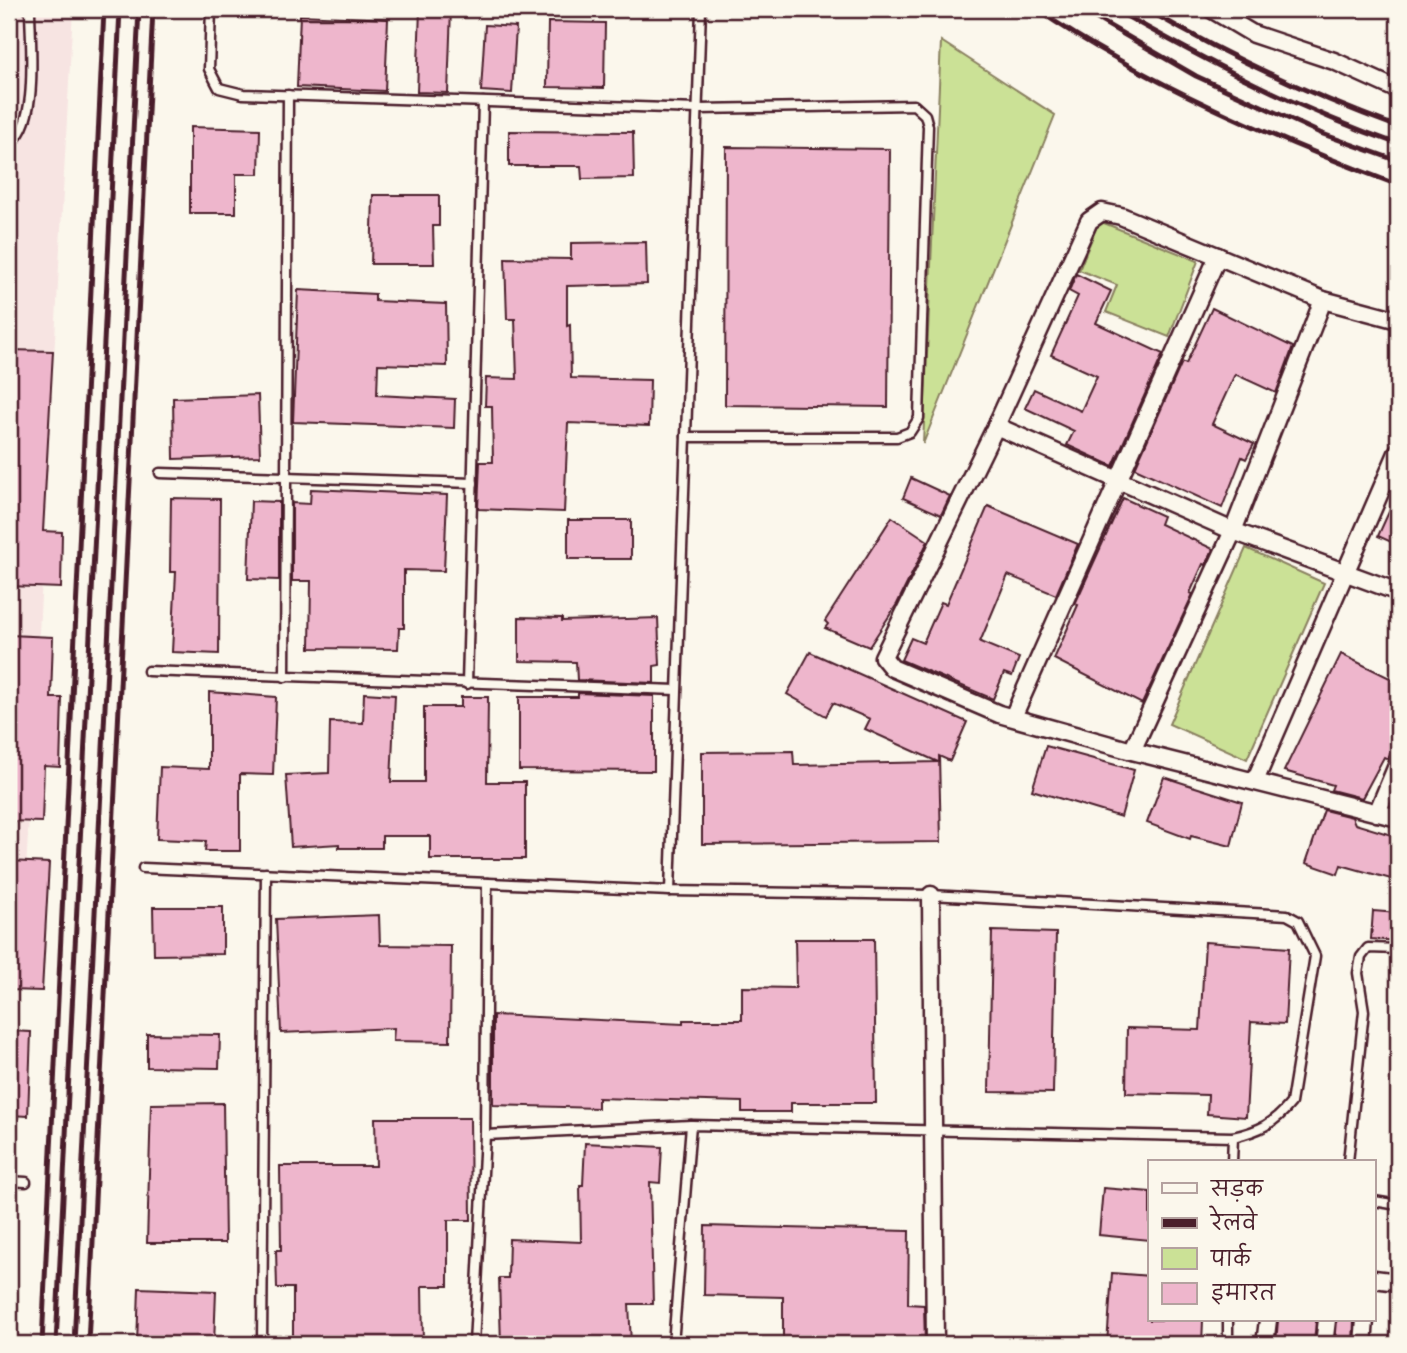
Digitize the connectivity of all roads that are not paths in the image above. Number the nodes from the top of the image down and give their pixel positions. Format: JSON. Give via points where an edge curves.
{"nodes":[{"id":1,"x":30,"y":9,"type":"edge"},
{"id":2,"x":211,"y":9,"type":"edge"},
{"id":3,"x":701,"y":9,"type":"edge"},
{"id":4,"x":1211,"y":9,"type":"edge"},
{"id":5,"x":1398,"y":90,"type":"edge"},
{"id":6,"x":288,"y":95,"type":"junction"},
{"id":7,"x":483,"y":102,"type":"junction"},
{"id":8,"x":698,"y":109,"type":"junction"},
{"id":9,"x":9,"y":144,"type":"edge"},
{"id":10,"x":1218,"y":256,"type":"junction"},
{"id":11,"x":1323,"y":300,"type":"junction"},
{"id":12,"x":1398,"y":320,"type":"edge"},
{"id":13,"x":996,"y":426,"type":"junction"},
{"id":14,"x":686,"y":437,"type":"junction"},
{"id":15,"x":1398,"y":451,"type":"edge"},
{"id":16,"x":160,"y":473,"type":"dead end"},
{"id":17,"x":286,"y":476,"type":"junction"},
{"id":18,"x":1118,"y":481,"type":"junction"},
{"id":19,"x":473,"y":483,"type":"junction"},
{"id":20,"x":1233,"y":531,"type":"junction"},
{"id":21,"x":1347,"y":572,"type":"junction"},
{"id":22,"x":1398,"y":592,"type":"edge"},
{"id":23,"x":148,"y":671,"type":"dead end"},
{"id":24,"x":285,"y":677,"type":"junction"},
{"id":25,"x":467,"y":684,"type":"junction"},
{"id":26,"x":677,"y":690,"type":"junction"},
{"id":27,"x":1013,"y":718,"type":"junction"},
{"id":28,"x":1132,"y":751,"type":"junction"},
{"id":29,"x":1398,"y":763,"type":"edge"},
{"id":30,"x":1255,"y":781,"type":"junction"},
{"id":31,"x":1377,"y":813,"type":"junction"},
{"id":32,"x":1398,"y":818,"type":"edge"},
{"id":33,"x":143,"y":867,"type":"dead end"},
{"id":34,"x":266,"y":873,"type":"junction"},
{"id":35,"x":487,"y":883,"type":"junction"},
{"id":36,"x":670,"y":891,"type":"junction"},
{"id":37,"x":931,"y":895,"type":"junction"},
{"id":38,"x":1398,"y":949,"type":"edge"},
{"id":39,"x":691,"y":1125,"type":"junction"},
{"id":40,"x":933,"y":1129,"type":"junction"},
{"id":41,"x":485,"y":1135,"type":"junction"},
{"id":42,"x":1233,"y":1137,"type":"junction"},
{"id":43,"x":1232,"y":1160,"type":"edge"},
{"id":44,"x":1348,"y":1160,"type":"edge"},
{"id":45,"x":9,"y":1181,"type":"edge"},
{"id":46,"x":26,"y":1181,"type":"dead end"},
{"id":47,"x":1376,"y":1201,"type":"edge"},
{"id":48,"x":1398,"y":1205,"type":"edge"},
{"id":49,"x":1376,"y":1279,"type":"edge"},
{"id":50,"x":1398,"y":1282,"type":"edge"},
{"id":51,"x":1228,"y":1322,"type":"edge"},
{"id":52,"x":1268,"y":1322,"type":"edge"},
{"id":53,"x":1327,"y":1322,"type":"edge"},
{"id":54,"x":1365,"y":1322,"type":"edge"},
{"id":55,"x":262,"y":1344,"type":"edge"},
{"id":56,"x":474,"y":1344,"type":"edge"},
{"id":57,"x":673,"y":1344,"type":"edge"},
{"id":58,"x":935,"y":1344,"type":"edge"},
{"id":59,"x":1228,"y":1344,"type":"edge"},
{"id":60,"x":1265,"y":1344,"type":"edge"},
{"id":61,"x":1324,"y":1344,"type":"edge"},
{"id":62,"x":1363,"y":1344,"type":"edge"}],
"edges":[{"from":1,"to":9,"type":"lane","via":[[29,117]]},
{"from":2,"to":6,"type":"lane","via":[[209,69],[219,88],[243,94]]},
{"from":3,"to":8,"type":"lane"},
{"from":4,"to":5,"type":"street","via":[[1253,34],[1334,61]]},
{"from":6,"to":7,"type":"lane"},
{"from":6,"to":17,"type":"lane"},
{"from":7,"to":8,"type":"lane"},
{"from":7,"to":19,"type":"lane"},
{"from":8,"to":14,"type":"lane"},
{"from":8,"to":14,"type":"lane","via":[[914,105],[925,114],[920,404],[919,418],[910,432],[897,437]]},
{"from":10,"to":11,"type":"street"},
{"from":10,"to":13,"type":"street","via":[[1121,215],[1102,212],[1089,221]]},
{"from":10,"to":18,"type":"street"},
{"from":11,"to":12,"type":"street"},
{"from":11,"to":20,"type":"street"},
{"from":13,"to":18,"type":"street"},
{"from":13,"to":27,"type":"street","via":[[883,657],[892,668]]},
{"from":14,"to":26,"type":"lane"},
{"from":15,"to":21,"type":"street"},
{"from":16,"to":17,"type":"lane"},
{"from":17,"to":19,"type":"lane"},
{"from":17,"to":24,"type":"lane"},
{"from":18,"to":20,"type":"street"},
{"from":18,"to":27,"type":"street"},
{"from":19,"to":25,"type":"lane"},
{"from":20,"to":21,"type":"street"},
{"from":20,"to":28,"type":"street"},
{"from":21,"to":22,"type":"street"},
{"from":21,"to":30,"type":"street"},
{"from":23,"to":24,"type":"lane"},
{"from":24,"to":25,"type":"lane"},
{"from":25,"to":26,"type":"lane"},
{"from":26,"to":36,"type":"lane"},
{"from":27,"to":28,"type":"street"},
{"from":28,"to":30,"type":"street"},
{"from":29,"to":31,"type":"street"},
{"from":30,"to":31,"type":"street"},
{"from":31,"to":32,"type":"street"},
{"from":33,"to":34,"type":"lane"},
{"from":34,"to":35,"type":"lane"},
{"from":34,"to":55,"type":"lane"},
{"from":35,"to":36,"type":"lane"},
{"from":35,"to":41,"type":"lane"},
{"from":36,"to":37,"type":"lane"},
{"from":37,"to":40,"type":"street"},
{"from":37,"to":42,"type":"lane","via":[[1287,915],[1298,921],[1315,956],[1291,1103],[1262,1130]]},
{"from":38,"to":44,"type":"lane","via":[[1368,948],[1360,957],[1364,1011]]},
{"from":39,"to":40,"type":"lane"},
{"from":39,"to":41,"type":"lane"},
{"from":39,"to":57,"type":"lane"},
{"from":40,"to":42,"type":"lane"},
{"from":40,"to":58,"type":"street"},
{"from":41,"to":56,"type":"lane"},
{"from":42,"to":43,"type":"lane"},
{"from":45,"to":46,"type":"lane"},
{"from":47,"to":48,"type":"lane"},
{"from":49,"to":50,"type":"street"},
{"from":51,"to":59,"type":"lane"},
{"from":52,"to":60,"type":"street"},
{"from":53,"to":61,"type":"street"},
{"from":54,"to":62,"type":"street"}]}
